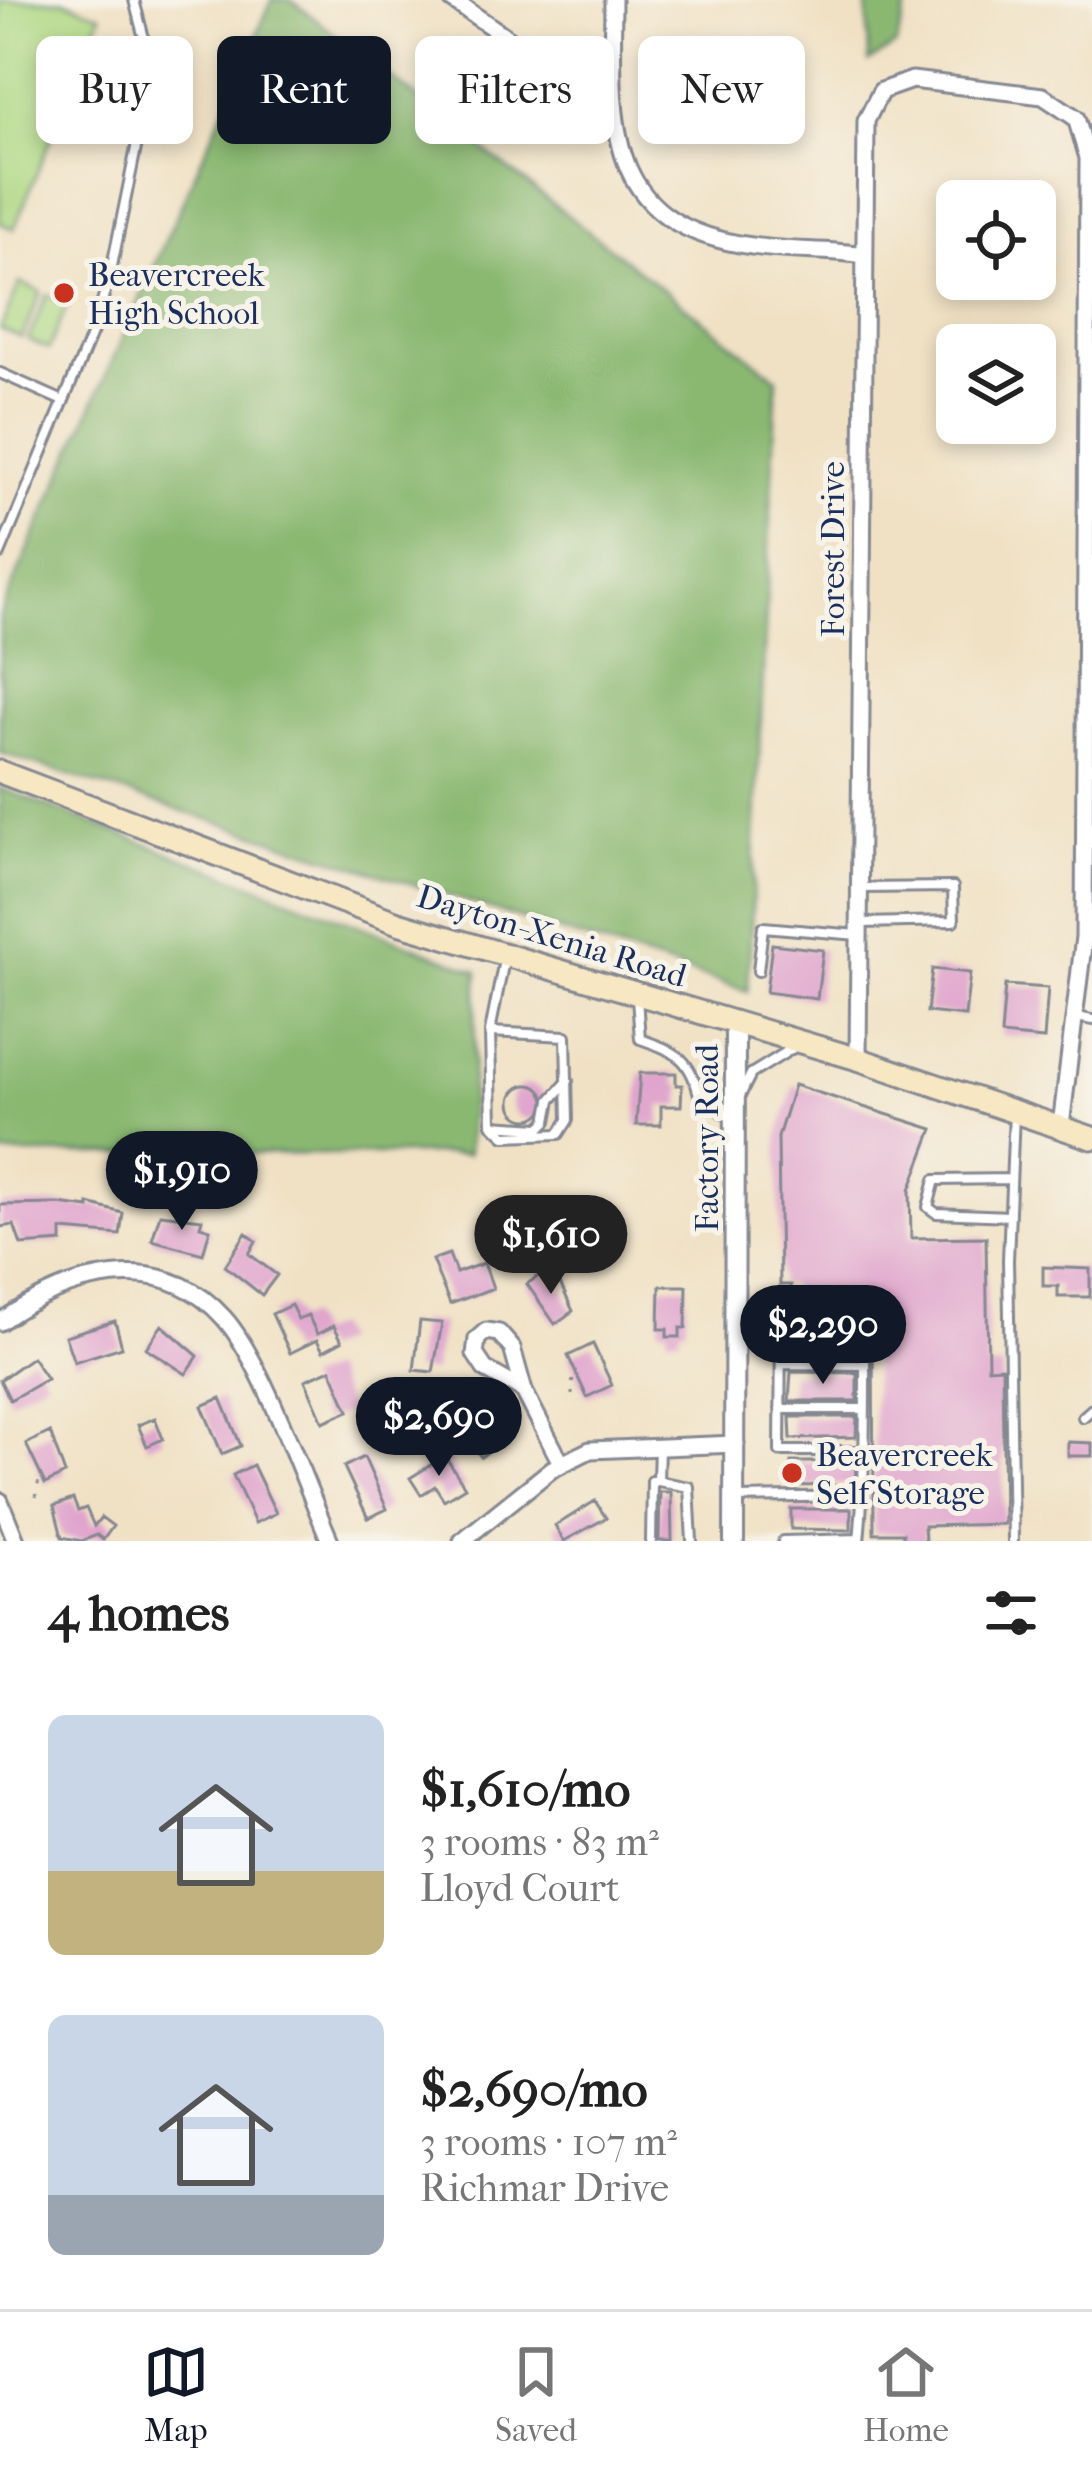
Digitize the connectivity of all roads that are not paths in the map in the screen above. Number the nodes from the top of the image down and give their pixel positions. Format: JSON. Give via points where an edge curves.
{"nodes":[{"id":1,"x":134,"y":0,"type":"edge"},
{"id":2,"x":452,"y":0,"type":"edge"},
{"id":3,"x":613,"y":0,"type":"edge"},
{"id":4,"x":505,"y":36,"type":"edge"},
{"id":5,"x":613,"y":36,"type":"edge"},
{"id":6,"x":614,"y":129,"type":"edge"},
{"id":7,"x":863,"y":255,"type":"junction"},
{"id":8,"x":1090,"y":341,"type":"edge"},
{"id":9,"x":0,"y":373,"type":"edge"},
{"id":10,"x":63,"y":400,"type":"junction"},
{"id":11,"x":0,"y":554,"type":"edge"},
{"id":12,"x":0,"y":772,"type":"edge"},
{"id":13,"x":860,"y":888,"type":"junction"},
{"id":14,"x":860,"y":929,"type":"junction"},
{"id":15,"x":505,"y":958,"type":"junction"},
{"id":16,"x":758,"y":971,"type":"dead end"},
{"id":17,"x":637,"y":996,"type":"junction"},
{"id":18,"x":1084,"y":1018,"type":"edge"},
{"id":19,"x":735,"y":1024,"type":"junction"},
{"id":20,"x":490,"y":1032,"type":"junction"},
{"id":21,"x":819,"y":1047,"type":"junction"},
{"id":22,"x":858,"y":1059,"type":"junction"},
{"id":23,"x":569,"y":1080,"type":"junction"},
{"id":24,"x":739,"y":1097,"type":"junction"},
{"id":25,"x":1014,"y":1111,"type":"junction"},
{"id":26,"x":738,"y":1122,"type":"junction"},
{"id":27,"x":492,"y":1124,"type":"junction"},
{"id":28,"x":1061,"y":1126,"type":"junction"},
{"id":29,"x":1092,"y":1138,"type":"edge"},
{"id":30,"x":1011,"y":1179,"type":"junction"},
{"id":31,"x":1010,"y":1216,"type":"junction"},
{"id":32,"x":0,"y":1322,"type":"edge"},
{"id":33,"x":781,"y":1364,"type":"junction"},
{"id":34,"x":865,"y":1365,"type":"junction"},
{"id":35,"x":524,"y":1391,"type":"dead end"},
{"id":36,"x":780,"y":1409,"type":"junction"},
{"id":37,"x":864,"y":1409,"type":"junction"},
{"id":38,"x":1092,"y":1409,"type":"edge"},
{"id":39,"x":1082,"y":1418,"type":"dead end"},
{"id":40,"x":659,"y":1444,"type":"junction"},
{"id":41,"x":736,"y":1444,"type":"junction"},
{"id":42,"x":864,"y":1451,"type":"junction"},
{"id":43,"x":560,"y":1463,"type":"junction"},
{"id":44,"x":658,"y":1481,"type":"junction"},
{"id":45,"x":864,"y":1496,"type":"junction"},
{"id":46,"x":735,"y":1498,"type":"junction"},
{"id":47,"x":0,"y":1501,"type":"edge"},
{"id":48,"x":859,"y":1540,"type":"edge"},
{"id":49,"x":16,"y":1541,"type":"edge"},
{"id":50,"x":330,"y":1541,"type":"edge"},
{"id":51,"x":462,"y":1541,"type":"edge"},
{"id":52,"x":651,"y":1541,"type":"edge"},
{"id":53,"x":692,"y":1541,"type":"edge"},
{"id":54,"x":734,"y":1541,"type":"edge"},
{"id":55,"x":784,"y":1541,"type":"edge"},
{"id":56,"x":1012,"y":1541,"type":"edge"}],
"edges":[{"from":1,"to":10,"type":"lane","via":[[147,94],[111,271]]},
{"from":2,"to":4,"type":"street"},
{"from":3,"to":5,"type":"street"},
{"from":6,"to":7,"type":"street","via":[[642,194],[669,219],[715,240]]},
{"from":7,"to":8,"type":"street","name":"Forest Drive","via":[[868,112],[888,86],[926,82],[1043,96],[1076,118],[1088,158]]},
{"from":7,"to":13,"type":"street","name":"Forest Drive"},
{"from":8,"to":18,"type":"street"},
{"from":9,"to":10,"type":"lane"},
{"from":10,"to":11,"type":"lane"},
{"from":12,"to":15,"type":"main road","name":"Dayton-Xenia Road"},
{"from":13,"to":14,"type":"street","name":"Forest Drive"},
{"from":13,"to":14,"type":"lane","via":[[953,887],[954,921]]},
{"from":14,"to":16,"type":"lane","via":[[763,927]]},
{"from":14,"to":22,"type":"street","name":"Forest Drive"},
{"from":15,"to":17,"type":"main road","name":"Dayton-Xenia Road"},
{"from":15,"to":20,"type":"lane"},
{"from":17,"to":19,"type":"main road","name":"Dayton-Xenia Road"},
{"from":17,"to":26,"type":"lane","via":[[640,1039],[682,1053],[700,1100]]},
{"from":18,"to":28,"type":"street"},
{"from":19,"to":21,"type":"main road","name":"Dayton-Xenia Road"},
{"from":19,"to":24,"type":"street","name":"Factory Road"},
{"from":20,"to":23,"type":"lane","via":[[566,1036]]},
{"from":20,"to":27,"type":"lane"},
{"from":21,"to":22,"type":"main road","name":"Dayton-Xenia Road"},
{"from":21,"to":24,"type":"lane","via":[[770,1058]]},
{"from":22,"to":25,"type":"main road","name":"Dayton-Xenia Road"},
{"from":23,"to":27,"type":"lane","via":[[540,1127]]},
{"from":23,"to":27,"type":"lane","via":[[560,1134],[505,1136]]},
{"from":24,"to":26,"type":"street","name":"Factory Road"},
{"from":25,"to":28,"type":"main road","name":"Dayton-Xenia Road"},
{"from":25,"to":30,"type":"lane"},
{"from":26,"to":41,"type":"street","name":"Factory Road"},
{"from":28,"to":29,"type":"main road","name":"Dayton-Xenia Road"},
{"from":30,"to":31,"type":"lane"},
{"from":30,"to":31,"type":"lane","via":[[946,1176],[935,1180],[928,1207]]},
{"from":31,"to":56,"type":"lane"},
{"from":32,"to":50,"type":"street","via":[[43,1292],[101,1276],[158,1281],[200,1297],[241,1341]]},
{"from":33,"to":34,"type":"lane"},
{"from":33,"to":34,"type":"lane","via":[[782,1319],[865,1319]]},
{"from":33,"to":36,"type":"lane"},
{"from":34,"to":37,"type":"lane"},
{"from":35,"to":43,"type":"street"},
{"from":36,"to":37,"type":"lane"},
{"from":36,"to":42,"type":"lane","via":[[780,1451]]},
{"from":37,"to":42,"type":"lane"},
{"from":38,"to":39,"type":"lane"},
{"from":40,"to":41,"type":"street"},
{"from":40,"to":43,"type":"street","via":[[590,1450]]},
{"from":40,"to":44,"type":"lane"},
{"from":41,"to":46,"type":"street","name":"Factory Road"},
{"from":42,"to":45,"type":"lane"},
{"from":43,"to":51,"type":"street"},
{"from":44,"to":52,"type":"lane"},
{"from":44,"to":53,"type":"lane","via":[[689,1487]]},
{"from":45,"to":46,"type":"lane"},
{"from":45,"to":48,"type":"lane"},
{"from":46,"to":54,"type":"street","name":"Factory Road"},
{"from":47,"to":49,"type":"street"},
{"from":48,"to":55,"type":"lane"}]}
